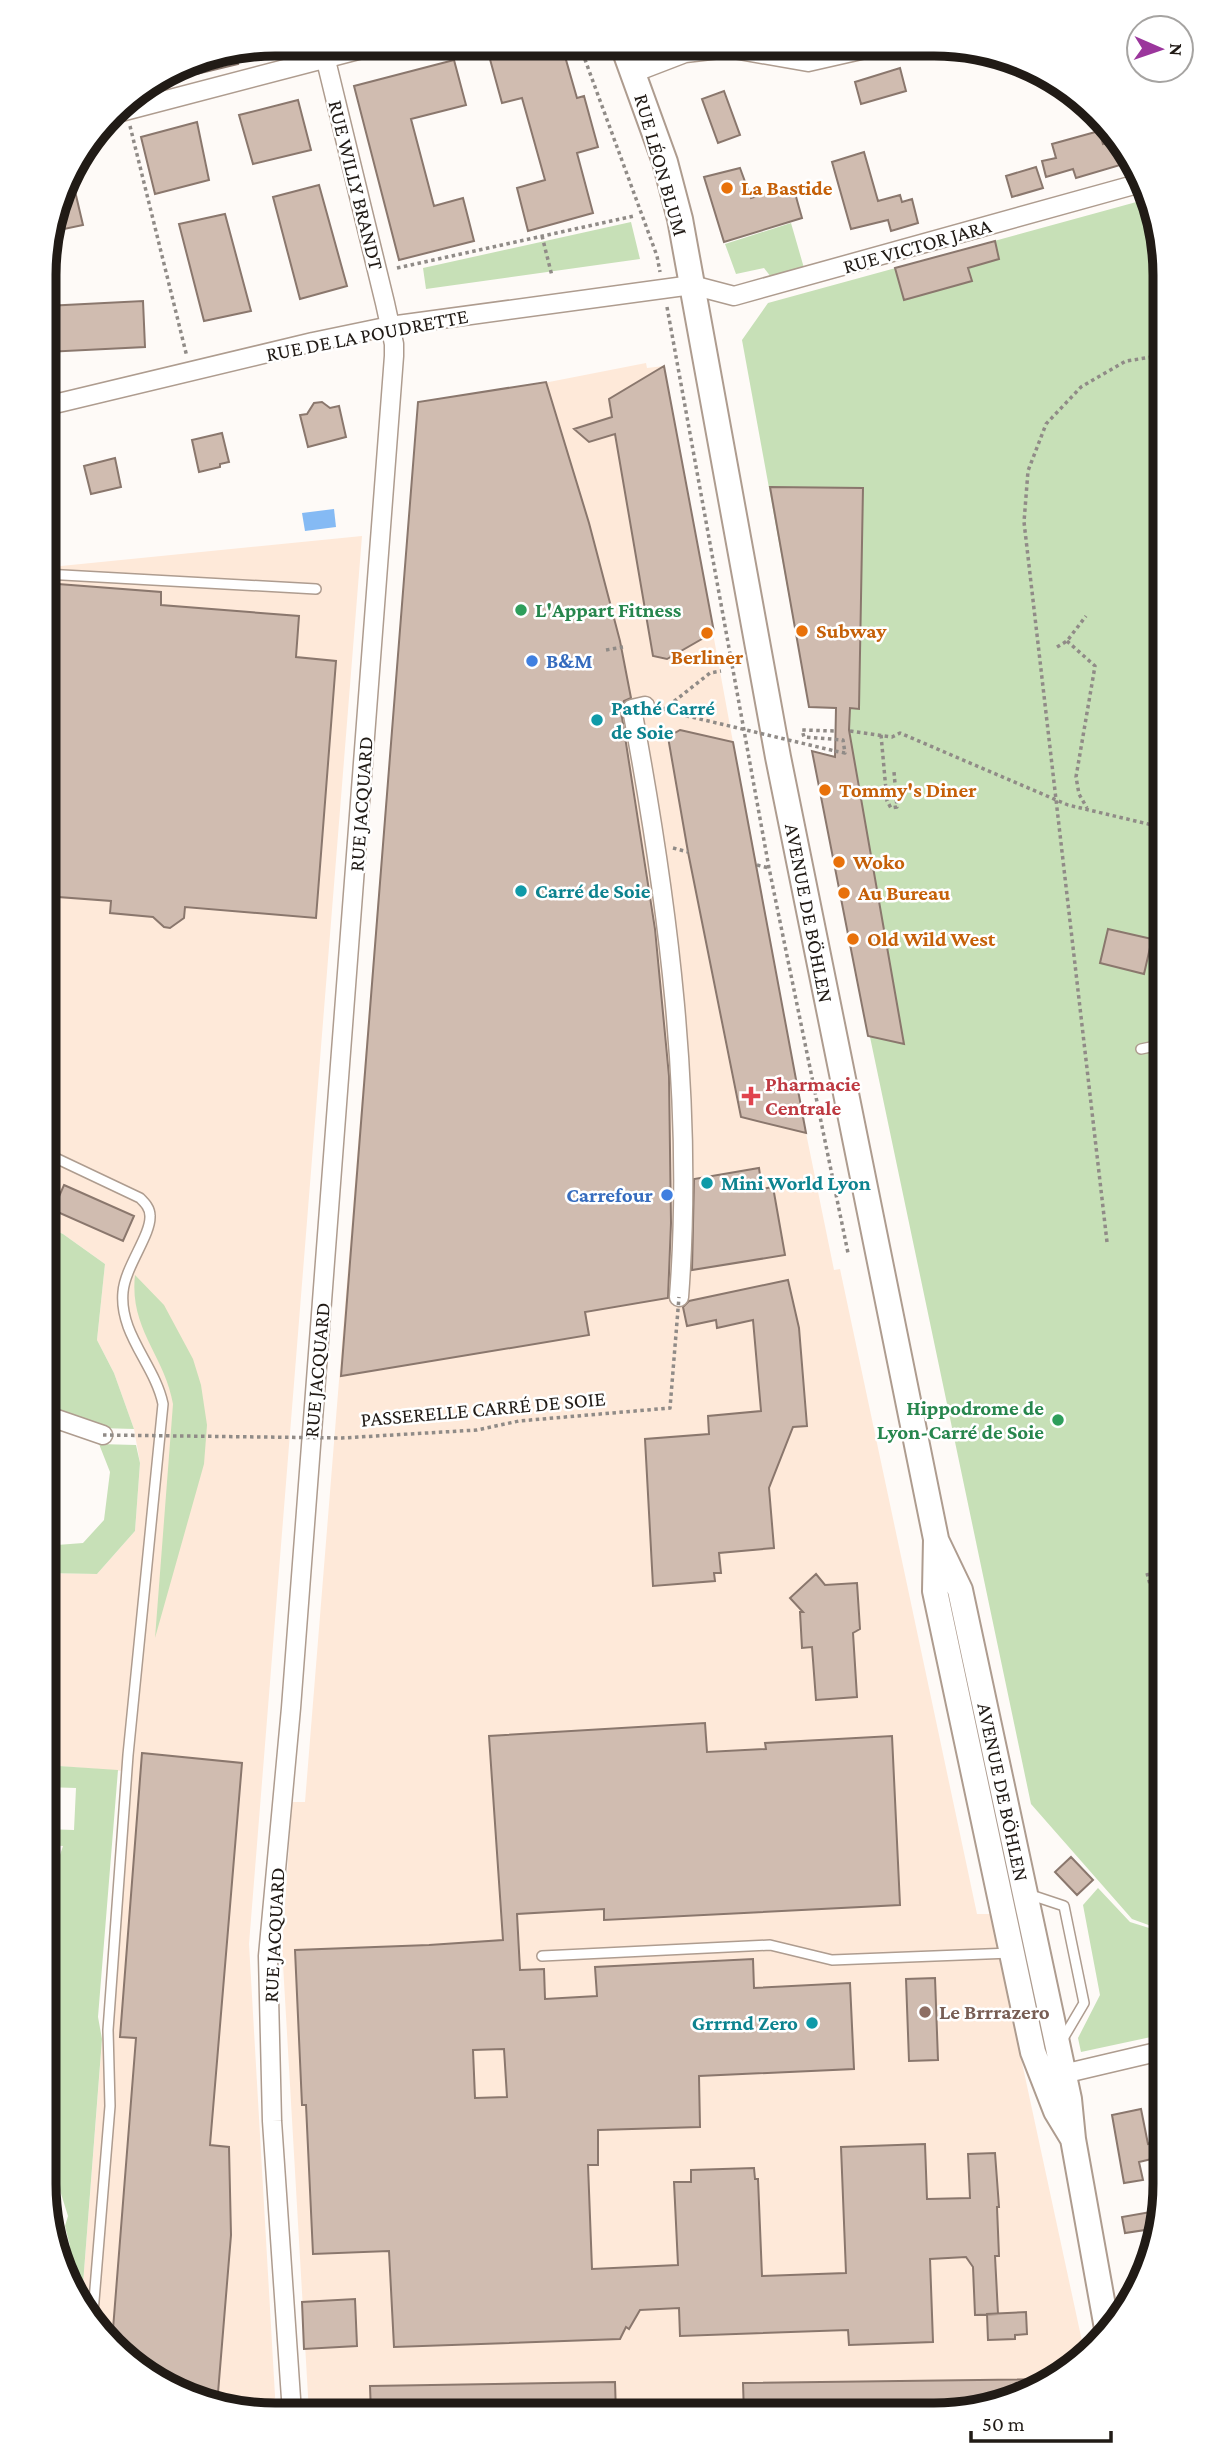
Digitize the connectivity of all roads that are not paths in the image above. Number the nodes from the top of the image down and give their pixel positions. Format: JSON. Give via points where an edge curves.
{"nodes":[{"id":1,"x":306,"y":56,"type":"edge"},
{"id":2,"x":324,"y":56,"type":"edge"},
{"id":3,"x":627,"y":56,"type":"edge"},
{"id":4,"x":677,"y":56,"type":"edge"},
{"id":5,"x":774,"y":56,"type":"edge"},
{"id":6,"x":834,"y":56,"type":"edge"},
{"id":7,"x":634,"y":73,"type":"junction"},
{"id":8,"x":135,"y":107,"type":"edge"},
{"id":9,"x":1133,"y":185,"type":"edge"},
{"id":10,"x":692,"y":285,"type":"junction"},
{"id":11,"x":390,"y":326,"type":"junction"},
{"id":12,"x":56,"y":404,"type":"edge"},
{"id":13,"x":56,"y":574,"type":"edge"},
{"id":14,"x":316,"y":589,"type":"dead end"},
{"id":15,"x":654,"y":708,"type":"road end"},
{"id":16,"x":1153,"y":1046,"type":"edge"},
{"id":17,"x":1141,"y":1049,"type":"dead end"},
{"id":18,"x":56,"y":1158,"type":"edge"},
{"id":19,"x":679,"y":1297,"type":"road end"},
{"id":20,"x":56,"y":1419,"type":"edge"},
{"id":21,"x":103,"y":1435,"type":"road end"},
{"id":22,"x":936,"y":1539,"type":"junction"},
{"id":23,"x":1024,"y":1893,"type":"junction"},
{"id":24,"x":1013,"y":1953,"type":"junction"},
{"id":25,"x":542,"y":1956,"type":"dead end"},
{"id":26,"x":1023,"y":2003,"type":"junction"},
{"id":27,"x":1057,"y":2050,"type":"junction"},
{"id":28,"x":1153,"y":2053,"type":"edge"},
{"id":29,"x":1063,"y":2074,"type":"junction"},
{"id":30,"x":1073,"y":2139,"type":"junction"},
{"id":31,"x":94,"y":2306,"type":"edge"},
{"id":32,"x":1105,"y":2320,"type":"edge"},
{"id":33,"x":291,"y":2403,"type":"edge"}],
"edges":[{"from":1,"to":8,"type":"street"},
{"from":2,"to":11,"type":"street","name":"RUE WILLY BRANDT"},
{"from":3,"to":7,"type":"main road","name":"RUE LÉON BLUM"},
{"from":4,"to":7,"type":"street"},
{"from":5,"to":6,"type":"street","via":[[808,62]]},
{"from":7,"to":10,"type":"main road","name":"RUE LÉON BLUM","via":[[665,162]]},
{"from":9,"to":10,"type":"street","name":"RUE VICTOR JARA","via":[[734,296]]},
{"from":10,"to":11,"type":"street","name":"RUE DE LA POUDRETTE"},
{"from":10,"to":22,"type":"main road","name":"AVENUE DE BÖHLEN","via":[[778,757]]},
{"from":11,"to":12,"type":"street","name":"RUE DE LA POUDRETTE"},
{"from":11,"to":33,"type":"street","name":"RUE JACQUARD","via":[[394,371],[268,1956],[272,2121]]},
{"from":13,"to":14,"type":"lane"},
{"from":15,"to":19,"type":"street","via":[[632,709],[653,831],[675,1010],[684,1211]]},
{"from":16,"to":17,"type":"lane"},
{"from":18,"to":31,"type":"lane","via":[[139,1198],[149,1209],[149,1224],[124,1283],[123,1306],[163,1404],[128,1755],[108,2030],[110,2106]]},
{"from":20,"to":21,"type":"street"},
{"from":22,"to":23,"type":"main road","name":"AVENUE DE BÖHLEN","via":[[960,1590]]},
{"from":22,"to":24,"type":"main road","name":"AVENUE DE BÖHLEN","via":[[935,1591]]},
{"from":23,"to":27,"type":"main road","name":"AVENUE DE BÖHLEN"},
{"from":23,"to":27,"type":"lane","via":[[1064,1906],[1084,2003]]},
{"from":24,"to":25,"type":"lane","via":[[832,1961],[770,1945]]},
{"from":24,"to":26,"type":"main road","name":"AVENUE DE BÖHLEN"},
{"from":26,"to":27,"type":"main road","name":"AVENUE DE BÖHLEN","via":[[1045,2052]]},
{"from":26,"to":30,"type":"main road","name":"AVENUE DE BÖHLEN","via":[[1033,2052],[1056,2111]]},
{"from":27,"to":29,"type":"main road","name":"AVENUE DE BÖHLEN"},
{"from":28,"to":29,"type":"street"},
{"from":29,"to":30,"type":"main road","name":"AVENUE DE BÖHLEN"},
{"from":30,"to":32,"type":"main road","name":"AVENUE DE BÖHLEN"}]}
